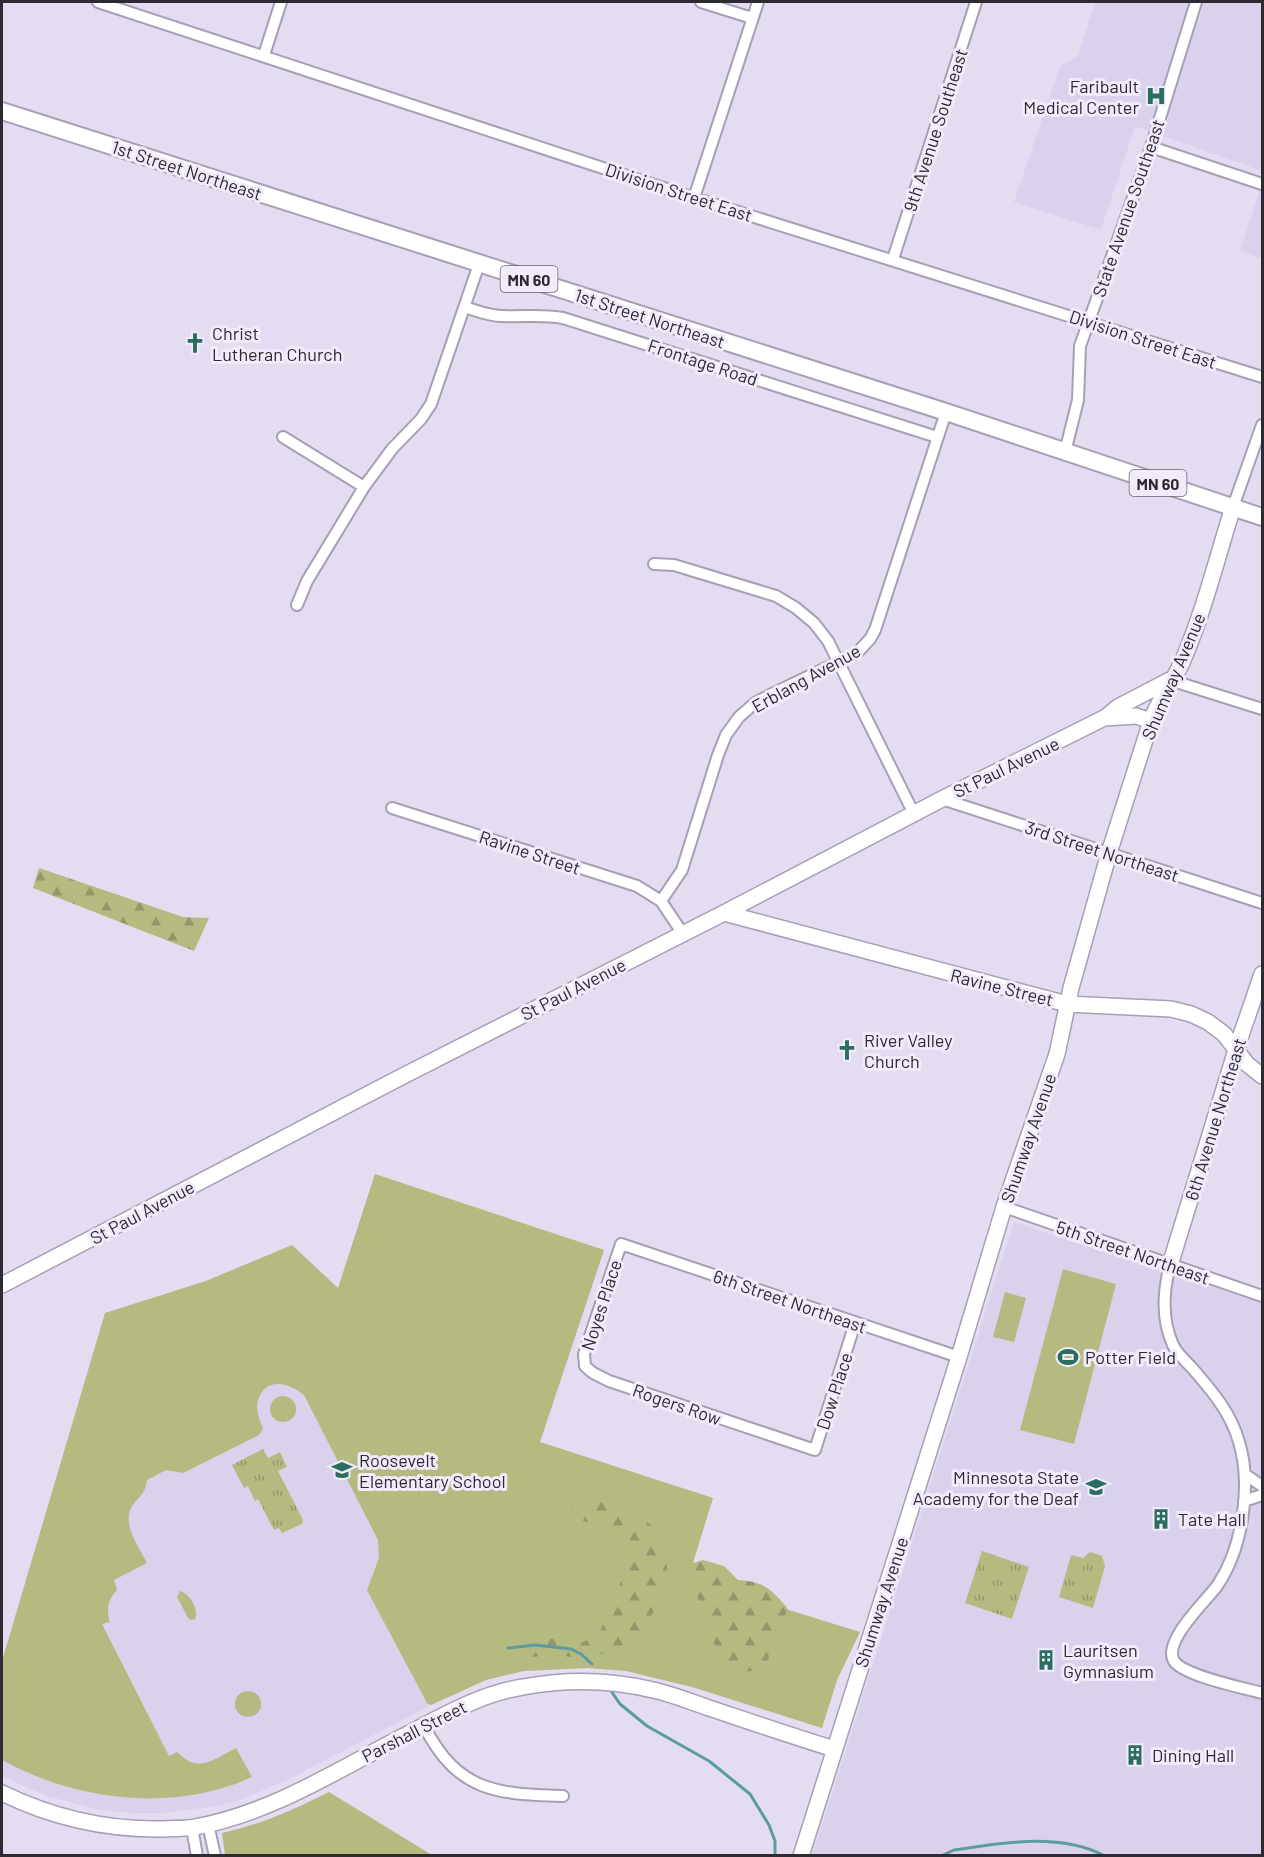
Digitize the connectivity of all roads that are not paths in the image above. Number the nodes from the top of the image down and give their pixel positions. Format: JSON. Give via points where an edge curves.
{"nodes":[{"id":1,"x":98,"y":2,"type":"edge"},
{"id":2,"x":281,"y":2,"type":"edge"},
{"id":3,"x":701,"y":2,"type":"edge"},
{"id":4,"x":758,"y":2,"type":"edge"},
{"id":5,"x":976,"y":2,"type":"edge"},
{"id":6,"x":1196,"y":2,"type":"edge"},
{"id":7,"x":125,"y":6,"type":"edge"},
{"id":8,"x":752,"y":18,"type":"junction"},
{"id":9,"x":264,"y":55,"type":"junction"},
{"id":10,"x":2,"y":111,"type":"edge"},
{"id":11,"x":1151,"y":147,"type":"junction"},
{"id":12,"x":1263,"y":184,"type":"edge"},
{"id":13,"x":694,"y":198,"type":"junction"},
{"id":14,"x":893,"y":259,"type":"junction"},
{"id":15,"x":479,"y":264,"type":"junction"},
{"id":16,"x":465,"y":307,"type":"junction"},
{"id":17,"x":1088,"y":321,"type":"junction"},
{"id":18,"x":1263,"y":377,"type":"edge"},
{"id":19,"x":946,"y":412,"type":"junction"},
{"id":20,"x":1263,"y":425,"type":"edge"},
{"id":21,"x":283,"y":437,"type":"dead end"},
{"id":22,"x":938,"y":437,"type":"junction"},
{"id":23,"x":1065,"y":452,"type":"junction"},
{"id":24,"x":364,"y":487,"type":"junction"},
{"id":25,"x":1233,"y":507,"type":"junction"},
{"id":26,"x":1263,"y":517,"type":"edge"},
{"id":27,"x":654,"y":564,"type":"dead end"},
{"id":28,"x":297,"y":605,"type":"dead end"},
{"id":29,"x":839,"y":662,"type":"junction"},
{"id":30,"x":1170,"y":680,"type":"junction"},
{"id":31,"x":1263,"y":709,"type":"edge"},
{"id":32,"x":1104,"y":718,"type":"junction"},
{"id":33,"x":1151,"y":721,"type":"junction"},
{"id":34,"x":942,"y":799,"type":"junction"},
{"id":35,"x":392,"y":808,"type":"dead end"},
{"id":36,"x":914,"y":814,"type":"junction"},
{"id":37,"x":1109,"y":853,"type":"junction"},
{"id":38,"x":662,"y":901,"type":"junction"},
{"id":39,"x":1263,"y":903,"type":"edge"},
{"id":40,"x":724,"y":913,"type":"junction"},
{"id":41,"x":683,"y":934,"type":"junction"},
{"id":42,"x":1263,"y":974,"type":"edge"},
{"id":43,"x":1067,"y":1004,"type":"junction"},
{"id":44,"x":1236,"y":1050,"type":"junction"},
{"id":45,"x":1263,"y":1076,"type":"edge"},
{"id":46,"x":1004,"y":1207,"type":"junction"},
{"id":47,"x":621,"y":1244,"type":"joint"},
{"id":48,"x":1170,"y":1265,"type":"junction"},
{"id":49,"x":2,"y":1285,"type":"edge"},
{"id":50,"x":1263,"y":1296,"type":"edge"},
{"id":51,"x":855,"y":1323,"type":"junction"},
{"id":52,"x":959,"y":1357,"type":"junction"},
{"id":53,"x":585,"y":1366,"type":"joint"},
{"id":54,"x":772,"y":1436,"type":"joint"},
{"id":55,"x":1246,"y":1475,"type":"junction"},
{"id":56,"x":1263,"y":1486,"type":"edge"},
{"id":57,"x":1263,"y":1495,"type":"edge"},
{"id":58,"x":1244,"y":1501,"type":"junction"},
{"id":59,"x":1263,"y":1693,"type":"edge"},
{"id":60,"x":424,"y":1726,"type":"junction"},
{"id":61,"x":834,"y":1749,"type":"junction"},
{"id":62,"x":2,"y":1793,"type":"edge"},
{"id":63,"x":563,"y":1796,"type":"dead end"},
{"id":64,"x":208,"y":1824,"type":"junction"},
{"id":65,"x":192,"y":1828,"type":"junction"},
{"id":66,"x":197,"y":1856,"type":"edge"},
{"id":67,"x":215,"y":1856,"type":"edge"},
{"id":68,"x":801,"y":1856,"type":"edge"}],
"edges":[{"from":1,"to":7,"type":"street","name":"Division Street East"},
{"from":2,"to":9,"type":"street"},
{"from":3,"to":8,"type":"street"},
{"from":4,"to":8,"type":"street"},
{"from":5,"to":14,"type":"street","name":"9th Avenue Southeast"},
{"from":6,"to":11,"type":"street","name":"State Avenue Southeast"},
{"from":7,"to":9,"type":"street","name":"Division Street East"},
{"from":8,"to":13,"type":"street"},
{"from":9,"to":13,"type":"street","name":"Division Street East"},
{"from":10,"to":15,"type":"main road","name":"1st Street Northeast","number":"MN 60"},
{"from":11,"to":12,"type":"street"},
{"from":11,"to":17,"type":"street","name":"State Avenue Southeast"},
{"from":13,"to":14,"type":"street","name":"Division Street East"},
{"from":14,"to":17,"type":"street","name":"Division Street East"},
{"from":15,"to":16,"type":"street"},
{"from":15,"to":19,"type":"main road","name":"1st Street Northeast","number":"MN 60"},
{"from":16,"to":22,"type":"street","name":"Frontage Road","via":[[501,316],[542,314],[564,318]]},
{"from":16,"to":24,"type":"street","via":[[431,404]]},
{"from":17,"to":18,"type":"street","name":"Division Street East"},
{"from":17,"to":23,"type":"street","name":"State Avenue Southeast","via":[[1080,346],[1078,400]]},
{"from":19,"to":22,"type":"street","name":"Erblang Avenue"},
{"from":19,"to":23,"type":"main road","name":"1st Street Northeast","number":"MN 60"},
{"from":20,"to":25,"type":"street","name":"Shumway Avenue"},
{"from":21,"to":24,"type":"street"},
{"from":22,"to":29,"type":"street","name":"Erblang Avenue","via":[[875,630],[857,653]]},
{"from":23,"to":25,"type":"main road","name":"1st Street Northeast","number":"MN 60"},
{"from":24,"to":28,"type":"street","via":[[307,581]]},
{"from":25,"to":26,"type":"main road","name":"1st Street Northeast","number":"MN 60"},
{"from":25,"to":30,"type":"street","name":"Shumway Avenue","via":[[1192,636],[1182,663]]},
{"from":27,"to":29,"type":"street","via":[[674,565],[776,596],[814,623]]},
{"from":29,"to":36,"type":"street"},
{"from":29,"to":38,"type":"street","name":"Erblang Avenue","via":[[764,698],[739,717],[718,755],[682,870]]},
{"from":30,"to":31,"type":"street"},
{"from":30,"to":32,"type":"street"},
{"from":30,"to":33,"type":"street","name":"Shumway Avenue"},
{"from":32,"to":33,"type":"street","name":"St Paul Avenue","via":[[1136,716]]},
{"from":32,"to":34,"type":"street","name":"St Paul Avenue"},
{"from":33,"to":37,"type":"street","name":"Shumway Avenue"},
{"from":34,"to":36,"type":"street","name":"St Paul Avenue"},
{"from":34,"to":37,"type":"street","name":"3rd Street Northeast"},
{"from":35,"to":38,"type":"street","name":"Ravine Street","via":[[637,886]]},
{"from":36,"to":40,"type":"street","name":"St Paul Avenue"},
{"from":37,"to":39,"type":"street","name":"3rd Street Northeast"},
{"from":37,"to":43,"type":"street","name":"Shumway Avenue"},
{"from":38,"to":41,"type":"street","name":"Ravine Street"},
{"from":40,"to":41,"type":"street","name":"St Paul Avenue"},
{"from":40,"to":43,"type":"street","name":"Ravine Street"},
{"from":41,"to":49,"type":"street","name":"St Paul Avenue"},
{"from":42,"to":44,"type":"street","name":"6th Avenue Northeast"},
{"from":43,"to":44,"type":"street","name":"Ravine Street","via":[[1171,1009],[1191,1014],[1224,1034]]},
{"from":43,"to":46,"type":"street","name":"Shumway Avenue","via":[[1057,1054]]},
{"from":44,"to":45,"type":"street","name":"Ravine Street"},
{"from":44,"to":48,"type":"street","name":"6th Avenue Northeast"},
{"from":46,"to":48,"type":"street","name":"5th Street Northeast"},
{"from":46,"to":52,"type":"street","name":"Shumway Avenue"},
{"from":47,"to":51,"type":"street","name":"6th Street Northeast"},
{"from":47,"to":53,"type":"street","name":"Noyes Place","via":[[584,1354]]},
{"from":48,"to":50,"type":"street","name":"5th Street Northeast"},
{"from":48,"to":55,"type":"street","via":[[1164,1297],[1169,1334],[1174,1347],[1232,1421]]},
{"from":51,"to":52,"type":"street","name":"6th Street Northeast"},
{"from":51,"to":54,"type":"street","name":"Dow Place","via":[[815,1450]]},
{"from":52,"to":61,"type":"street","name":"Shumway Avenue"},
{"from":53,"to":54,"type":"street","name":"Rogers Row","via":[[609,1381]]},
{"from":55,"to":56,"type":"street"},
{"from":55,"to":58,"type":"street"},
{"from":57,"to":58,"type":"street"},
{"from":58,"to":59,"type":"street","via":[[1236,1545],[1218,1584],[1175,1638],[1170,1651],[1174,1662],[1185,1669]]},
{"from":60,"to":61,"type":"street","name":"Parshall Street","via":[[501,1692],[556,1682],[589,1682],[654,1690]]},
{"from":60,"to":63,"type":"street","via":[[444,1758],[474,1782],[516,1795]]},
{"from":60,"to":64,"type":"street","name":"Parshall Street","via":[[286,1797]]},
{"from":61,"to":68,"type":"street","name":"Shumway Avenue"},
{"from":62,"to":65,"type":"street","name":"Parshall Street","via":[[29,1806],[96,1825]]},
{"from":64,"to":65,"type":"street","name":"Parshall Street"},
{"from":64,"to":67,"type":"street"},
{"from":65,"to":66,"type":"street"}]}
